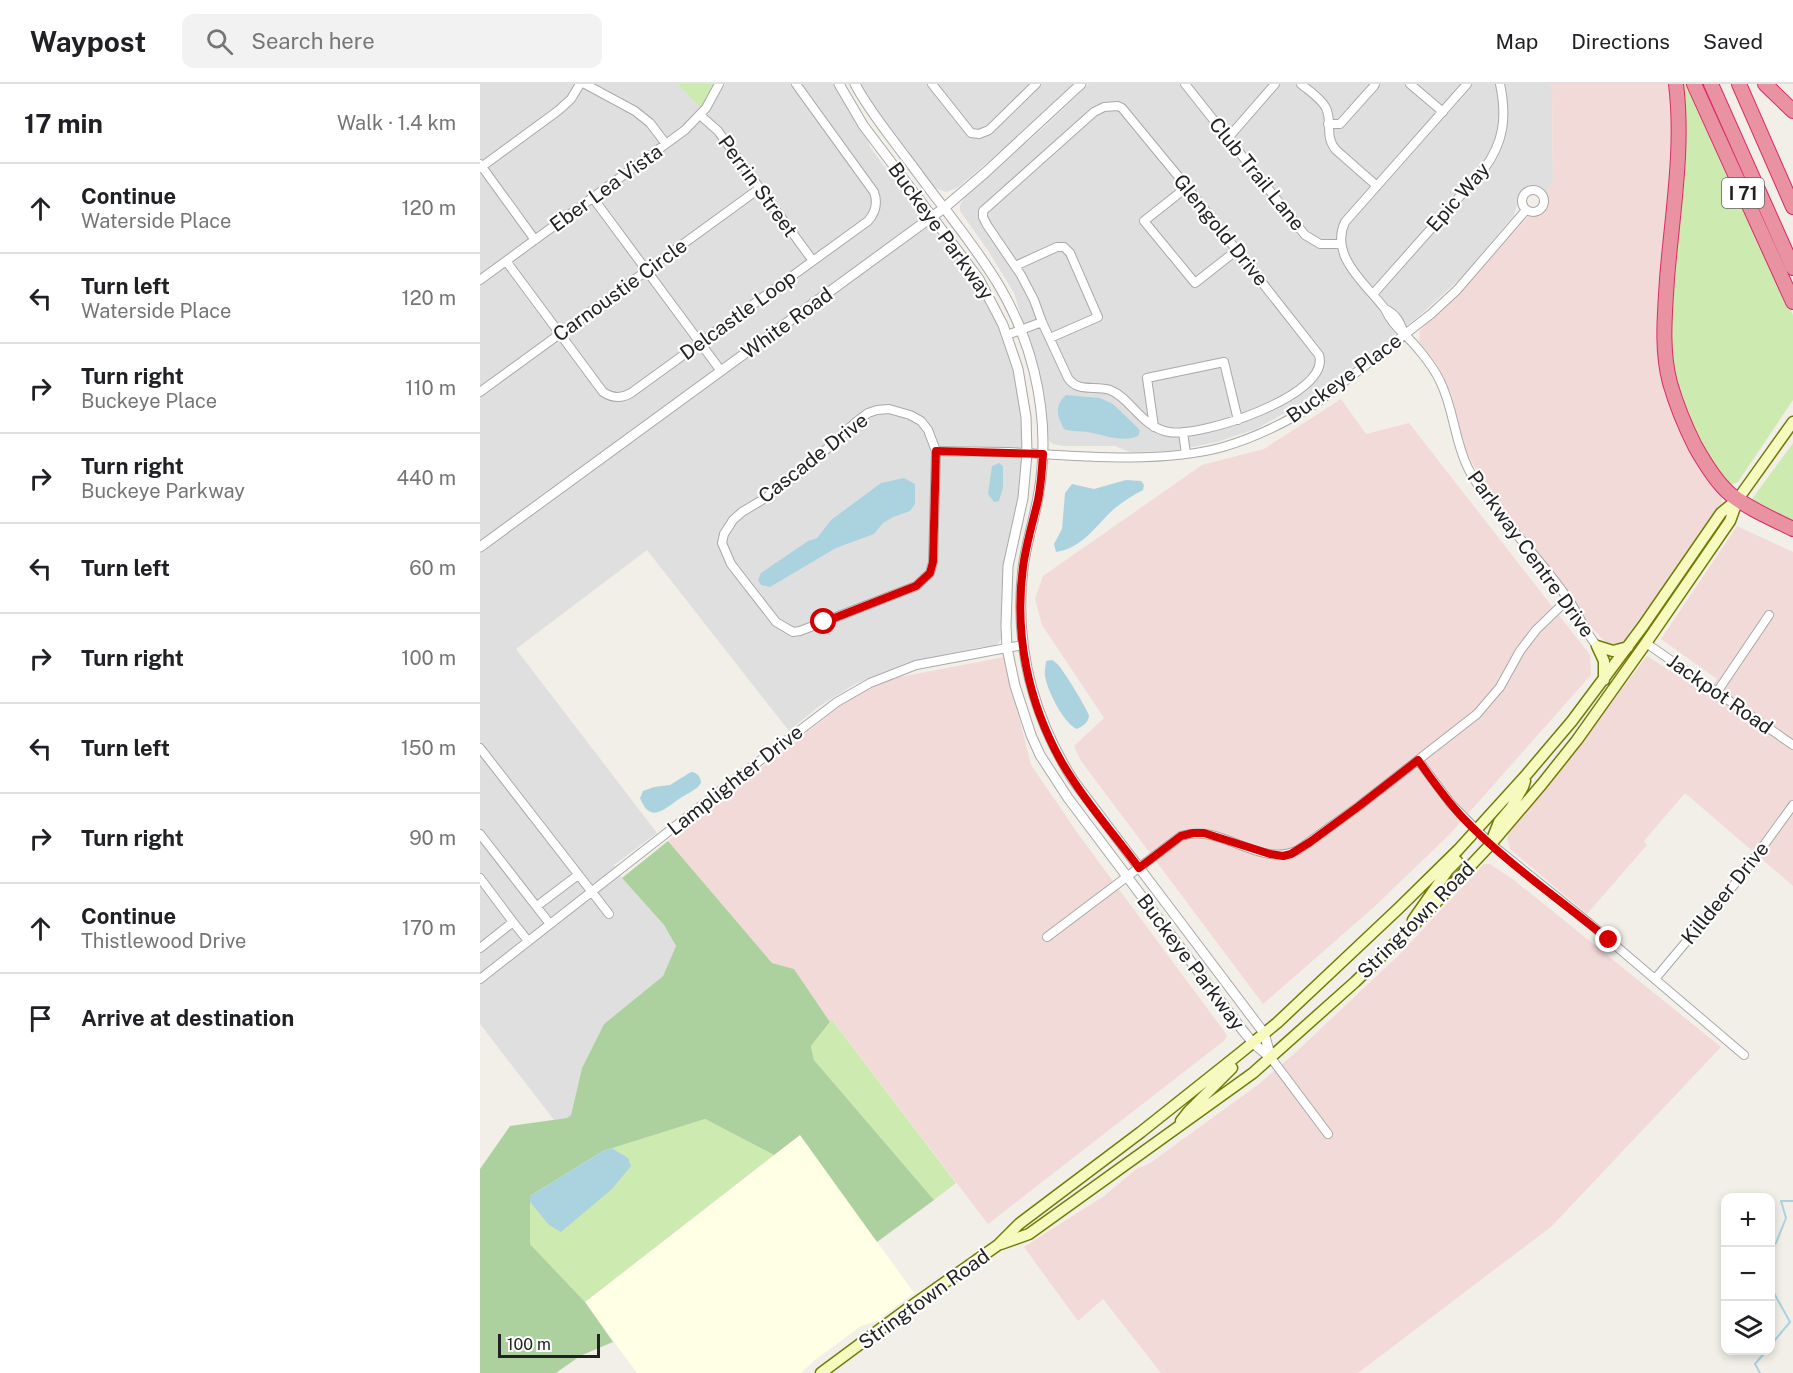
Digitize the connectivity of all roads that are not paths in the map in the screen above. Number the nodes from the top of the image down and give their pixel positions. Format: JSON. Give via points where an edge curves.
{"nodes":[{"id":1,"x":580,"y":84,"type":"edge"},
{"id":2,"x":585,"y":84,"type":"edge"},
{"id":3,"x":719,"y":84,"type":"edge"},
{"id":4,"x":796,"y":84,"type":"edge"},
{"id":5,"x":839,"y":84,"type":"edge"},
{"id":6,"x":855,"y":84,"type":"edge"},
{"id":7,"x":932,"y":84,"type":"edge"},
{"id":8,"x":1036,"y":84,"type":"edge"},
{"id":9,"x":1081,"y":84,"type":"edge"},
{"id":10,"x":1185,"y":84,"type":"edge"},
{"id":11,"x":1275,"y":84,"type":"edge"},
{"id":12,"x":1301,"y":84,"type":"edge"},
{"id":13,"x":1375,"y":84,"type":"edge"},
{"id":14,"x":1410,"y":84,"type":"edge"},
{"id":15,"x":1467,"y":84,"type":"edge"},
{"id":16,"x":1500,"y":84,"type":"edge"},
{"id":17,"x":1676,"y":84,"type":"edge"},
{"id":18,"x":1694,"y":84,"type":"edge"},
{"id":19,"x":1711,"y":84,"type":"edge"},
{"id":20,"x":1739,"y":84,"type":"edge"},
{"id":21,"x":1764,"y":84,"type":"edge"},
{"id":22,"x":1793,"y":111,"type":"edge"},
{"id":23,"x":1443,"y":112,"type":"junction"},
{"id":24,"x":700,"y":115,"type":"junction"},
{"id":25,"x":1328,"y":124,"type":"junction"},
{"id":26,"x":1228,"y":138,"type":"junction"},
{"id":27,"x":666,"y":144,"type":"junction"},
{"id":28,"x":481,"y":167,"type":"edge"},
{"id":29,"x":1377,"y":186,"type":"junction"},
{"id":30,"x":1187,"y":187,"type":"junction"},
{"id":31,"x":760,"y":188,"type":"junction"},
{"id":32,"x":593,"y":198,"type":"junction"},
{"id":33,"x":1793,"y":207,"type":"edge"},
{"id":34,"x":944,"y":208,"type":"junction"},
{"id":35,"x":1526,"y":210,"type":"dead end"},
{"id":36,"x":932,"y":217,"type":"junction"},
{"id":37,"x":535,"y":240,"type":"junction"},
{"id":38,"x":1340,"y":244,"type":"junction"},
{"id":39,"x":1238,"y":250,"type":"junction"},
{"id":40,"x":506,"y":261,"type":"junction"},
{"id":41,"x":813,"y":261,"type":"junction"},
{"id":42,"x":1015,"y":266,"type":"junction"},
{"id":43,"x":1793,"y":268,"type":"edge"},
{"id":44,"x":647,"y":270,"type":"junction"},
{"id":45,"x":480,"y":280,"type":"edge"},
{"id":46,"x":1374,"y":293,"type":"junction"},
{"id":47,"x":1793,"y":302,"type":"edge"},
{"id":48,"x":1042,"y":322,"type":"junction"},
{"id":49,"x":1021,"y":330,"type":"junction"},
{"id":50,"x":560,"y":334,"type":"junction"},
{"id":51,"x":1405,"y":334,"type":"junction"},
{"id":52,"x":1007,"y":335,"type":"junction"},
{"id":53,"x":1050,"y":339,"type":"junction"},
{"id":54,"x":700,"y":343,"type":"junction"},
{"id":55,"x":721,"y":371,"type":"junction"},
{"id":56,"x":480,"y":392,"type":"edge"},
{"id":57,"x":1238,"y":420,"type":"junction"},
{"id":58,"x":1793,"y":422,"type":"edge"},
{"id":59,"x":1154,"y":427,"type":"junction"},
{"id":60,"x":1184,"y":432,"type":"junction"},
{"id":61,"x":936,"y":451,"type":"junction"},
{"id":62,"x":1027,"y":453,"type":"junction"},
{"id":63,"x":1043,"y":454,"type":"junction"},
{"id":64,"x":1186,"y":454,"type":"junction"},
{"id":65,"x":1738,"y":499,"type":"junction"},
{"id":66,"x":1793,"y":529,"type":"edge"},
{"id":67,"x":480,"y":547,"type":"edge"},
{"id":68,"x":1690,"y":558,"type":"junction"},
{"id":69,"x":1568,"y":599,"type":"junction"},
{"id":70,"x":1769,"y":615,"type":"dead end"},
{"id":71,"x":1646,"y":643,"type":"junction"},
{"id":72,"x":1023,"y":645,"type":"junction"},
{"id":73,"x":1597,"y":646,"type":"junction"},
{"id":74,"x":1628,"y":646,"type":"junction"},
{"id":75,"x":1007,"y":648,"type":"junction"},
{"id":76,"x":1604,"y":680,"type":"junction"},
{"id":77,"x":1717,"y":692,"type":"junction"},
{"id":78,"x":1793,"y":745,"type":"edge"},
{"id":79,"x":481,"y":752,"type":"edge"},
{"id":80,"x":1418,"y":760,"type":"junction"},
{"id":81,"x":1527,"y":774,"type":"junction"},
{"id":82,"x":1793,"y":805,"type":"edge"},
{"id":83,"x":1476,"y":831,"type":"junction"},
{"id":84,"x":480,"y":834,"type":"edge"},
{"id":85,"x":1491,"y":844,"type":"junction"},
{"id":86,"x":1139,"y":868,"type":"junction"},
{"id":87,"x":578,"y":875,"type":"junction"},
{"id":88,"x":480,"y":878,"type":"edge"},
{"id":89,"x":1127,"y":878,"type":"junction"},
{"id":90,"x":592,"y":892,"type":"junction"},
{"id":91,"x":537,"y":906,"type":"junction"},
{"id":92,"x":609,"y":914,"type":"dead end"},
{"id":93,"x":513,"y":922,"type":"junction"},
{"id":94,"x":550,"y":924,"type":"junction"},
{"id":95,"x":1408,"y":931,"type":"junction"},
{"id":96,"x":1047,"y":937,"type":"dead end"},
{"id":97,"x":528,"y":941,"type":"junction"},
{"id":98,"x":480,"y":948,"type":"edge"},
{"id":99,"x":1655,"y":978,"type":"junction"},
{"id":100,"x":480,"y":980,"type":"edge"},
{"id":101,"x":1264,"y":1033,"type":"junction"},
{"id":102,"x":1255,"y":1045,"type":"junction"},
{"id":103,"x":1744,"y":1055,"type":"dead end"},
{"id":104,"x":1271,"y":1058,"type":"junction"},
{"id":105,"x":1174,"y":1131,"type":"junction"},
{"id":106,"x":1328,"y":1134,"type":"dead end"},
{"id":107,"x":998,"y":1245,"type":"junction"},
{"id":108,"x":821,"y":1373,"type":"edge"}],
"edges":[{"from":1,"to":28,"type":"street","via":[[560,110]]},
{"from":2,"to":27,"type":"street","via":[[635,111]]},
{"from":3,"to":24,"type":"street","name":"Eber Lea Vista"},
{"from":4,"to":41,"type":"street","name":"Delcastle Loop","via":[[872,189],[877,202],[868,221]]},
{"from":5,"to":36,"type":"street","name":"Buckeye Parkway","via":[[864,125]]},
{"from":6,"to":34,"type":"street","name":"Buckeye Parkway"},
{"from":7,"to":8,"type":"street","via":[[971,133],[979,134],[989,130]]},
{"from":9,"to":34,"type":"street","name":"White Road"},
{"from":10,"to":26,"type":"street","name":"Club Trail Lane"},
{"from":11,"to":26,"type":"street"},
{"from":12,"to":25,"type":"street","via":[[1322,101]]},
{"from":13,"to":25,"type":"street","via":[[1340,124]]},
{"from":14,"to":23,"type":"street"},
{"from":15,"to":23,"type":"street"},
{"from":16,"to":46,"type":"street","name":"Epic Way","via":[[1504,121],[1495,154]]},
{"from":17,"to":65,"type":"highway","via":[[1679,132],[1665,304],[1670,382],[1699,453],[1720,483]]},
{"from":18,"to":47,"type":"highway","number":"I 71"},
{"from":19,"to":43,"type":"highway","number":"I 71"},
{"from":20,"to":33,"type":"highway","number":"I 71"},
{"from":21,"to":22,"type":"highway"},
{"from":23,"to":29,"type":"street"},
{"from":24,"to":27,"type":"street","name":"Eber Lea Vista"},
{"from":24,"to":31,"type":"street","name":"Perrin Street","via":[[718,131]]},
{"from":25,"to":29,"type":"street","via":[[1329,138],[1336,150]]},
{"from":26,"to":38,"type":"street","name":"Club Trail Lane","via":[[1305,235],[1320,244]]},
{"from":27,"to":32,"type":"street","name":"Eber Lea Vista"},
{"from":28,"to":37,"type":"street"},
{"from":29,"to":38,"type":"street","via":[[1345,222]]},
{"from":30,"to":39,"type":"street","name":"Glengold Drive"},
{"from":30,"to":39,"type":"street","via":[[1144,220],[1195,283]]},
{"from":30,"to":42,"type":"street","name":"Glengold Drive","via":[[1122,108],[1104,107],[984,211],[983,218]]},
{"from":31,"to":41,"type":"street","name":"Perrin Street"},
{"from":31,"to":44,"type":"street","name":"Carnoustie Circle"},
{"from":32,"to":37,"type":"street","name":"Eber Lea Vista"},
{"from":32,"to":44,"type":"street"},
{"from":34,"to":36,"type":"street","name":"White Road"},
{"from":34,"to":49,"type":"street","name":"Buckeye Parkway","via":[[986,263]]},
{"from":35,"to":51,"type":"street","name":"Buckeye Place","via":[[1457,290]]},
{"from":36,"to":52,"type":"street","name":"Buckeye Parkway","via":[[979,279]]},
{"from":36,"to":55,"type":"street","name":"White Road"},
{"from":37,"to":40,"type":"street","name":"Eber Lea Vista"},
{"from":38,"to":46,"type":"street","name":"Parkway Centre Drive","via":[[1348,264]]},
{"from":39,"to":57,"type":"street","name":"Glengold Drive","via":[[1322,362],[1307,384]]},
{"from":40,"to":45,"type":"street","name":"Eber Lea Vista"},
{"from":40,"to":50,"type":"street","name":"Delcastle Loop"},
{"from":41,"to":54,"type":"street","name":"Delcastle Loop"},
{"from":42,"to":48,"type":"street"},
{"from":42,"to":53,"type":"street","via":[[1057,247],[1070,253],[1098,317]]},
{"from":44,"to":50,"type":"street","name":"Carnoustie Circle"},
{"from":44,"to":54,"type":"street"},
{"from":46,"to":51,"type":"street","name":"Parkway Centre Drive","via":[[1401,322]]},
{"from":48,"to":49,"type":"street"},
{"from":48,"to":53,"type":"street"},
{"from":49,"to":52,"type":"street"},
{"from":49,"to":63,"type":"street","name":"Buckeye Parkway","via":[[1037,387]]},
{"from":50,"to":54,"type":"street","name":"Delcastle Loop","via":[[599,388],[617,398],[632,393]]},
{"from":50,"to":56,"type":"street","name":"Carnoustie Circle"},
{"from":51,"to":64,"type":"street","name":"Buckeye Place","via":[[1301,413],[1263,433]]},
{"from":51,"to":69,"type":"street","name":"Parkway Centre Drive","via":[[1440,382],[1459,448],[1475,481]]},
{"from":52,"to":62,"type":"street","name":"Buckeye Parkway","via":[[1023,390]]},
{"from":53,"to":59,"type":"street","via":[[1073,384],[1116,394]]},
{"from":54,"to":55,"type":"street"},
{"from":55,"to":67,"type":"street","name":"White Road"},
{"from":57,"to":59,"type":"street","via":[[1224,362],[1147,378]]},
{"from":57,"to":60,"type":"street"},
{"from":58,"to":65,"type":"main road","name":"Stringtown Road"},
{"from":59,"to":60,"type":"street"},
{"from":60,"to":64,"type":"street"},
{"from":61,"to":61,"type":"street","name":"Cascade Drive","via":[[921,421],[889,409],[877,410],[856,422],[807,467],[738,515],[722,541],[726,553],[776,622],[793,632],[800,631],[916,586],[930,573]]},
{"from":61,"to":62,"type":"street","name":"Buckeye Place"},
{"from":62,"to":63,"type":"street","name":"Buckeye Place"},
{"from":62,"to":75,"type":"street","name":"Buckeye Parkway","via":[[1005,595]]},
{"from":63,"to":64,"type":"street","name":"Buckeye Place"},
{"from":63,"to":72,"type":"street","name":"Buckeye Parkway","via":[[1038,500],[1023,567]]},
{"from":65,"to":66,"type":"highway"},
{"from":65,"to":68,"type":"main road","name":"Stringtown Road","via":[[1721,513]]},
{"from":65,"to":71,"type":"main road","name":"Stringtown Road","via":[[1730,521]]},
{"from":68,"to":71,"type":"main road","via":[[1687,572],[1643,636]]},
{"from":68,"to":74,"type":"main road","name":"Stringtown Road"},
{"from":69,"to":73,"type":"street","name":"Parkway Centre Drive"},
{"from":69,"to":80,"type":"street","via":[[1536,630],[1500,687],[1477,714]]},
{"from":70,"to":77,"type":"street"},
{"from":71,"to":77,"type":"street","name":"Jackpot Road"},
{"from":71,"to":85,"type":"main road","name":"Stringtown Road","via":[[1577,740]]},
{"from":72,"to":75,"type":"street","name":"Lamplighter Drive"},
{"from":72,"to":86,"type":"street","name":"Buckeye Parkway","via":[[1035,704],[1055,749],[1073,780]]},
{"from":73,"to":74,"type":"main road","via":[[1612,651]]},
{"from":73,"to":76,"type":"main road","via":[[1604,662]]},
{"from":74,"to":76,"type":"main road","name":"Stringtown Road"},
{"from":75,"to":89,"type":"street","name":"Buckeye Parkway","via":[[1019,700],[1040,754]]},
{"from":75,"to":90,"type":"street","name":"Lamplighter Drive","via":[[916,665],[870,683],[837,702]]},
{"from":76,"to":81,"type":"main road","name":"Stringtown Road"},
{"from":77,"to":78,"type":"street","name":"Jackpot Road"},
{"from":79,"to":87,"type":"street"},
{"from":80,"to":83,"type":"street","via":[[1450,804]]},
{"from":80,"to":86,"type":"street","via":[[1291,854],[1270,854],[1193,833],[1181,836]]},
{"from":81,"to":83,"type":"main road","name":"Stringtown Road"},
{"from":81,"to":85,"type":"main road"},
{"from":82,"to":99,"type":"street","name":"Killdeer Drive","via":[[1743,874]]},
{"from":83,"to":85,"type":"street"},
{"from":83,"to":95,"type":"main road","via":[[1470,848],[1448,870]]},
{"from":83,"to":101,"type":"main road","name":"Stringtown Road"},
{"from":84,"to":91,"type":"street"},
{"from":85,"to":95,"type":"main road","name":"Stringtown Road"},
{"from":85,"to":99,"type":"street"},
{"from":86,"to":89,"type":"street"},
{"from":86,"to":101,"type":"street","name":"Buckeye Parkway"},
{"from":87,"to":90,"type":"street"},
{"from":87,"to":91,"type":"street"},
{"from":88,"to":93,"type":"street"},
{"from":89,"to":96,"type":"street"},
{"from":89,"to":102,"type":"street","name":"Buckeye Parkway"},
{"from":90,"to":92,"type":"street"},
{"from":90,"to":94,"type":"street","name":"Lamplighter Drive"},
{"from":91,"to":94,"type":"street"},
{"from":93,"to":97,"type":"street"},
{"from":93,"to":98,"type":"street"},
{"from":94,"to":97,"type":"street","name":"Lamplighter Drive"},
{"from":95,"to":104,"type":"main road","name":"Stringtown Road"},
{"from":97,"to":100,"type":"street","name":"Lamplighter Drive"},
{"from":99,"to":103,"type":"street"},
{"from":101,"to":102,"type":"main road","name":"Stringtown Road"},
{"from":101,"to":104,"type":"street","name":"Buckeye Parkway"},
{"from":102,"to":104,"type":"street","name":"Buckeye Parkway"},
{"from":102,"to":105,"type":"main road"},
{"from":102,"to":107,"type":"main road","name":"Stringtown Road","via":[[1019,1224]]},
{"from":104,"to":105,"type":"main road","name":"Stringtown Road"},
{"from":104,"to":106,"type":"street","name":"Buckeye Parkway"},
{"from":105,"to":107,"type":"main road","name":"Stringtown Road","via":[[1029,1234]]},
{"from":107,"to":108,"type":"main road","name":"Stringtown Road"}]}
